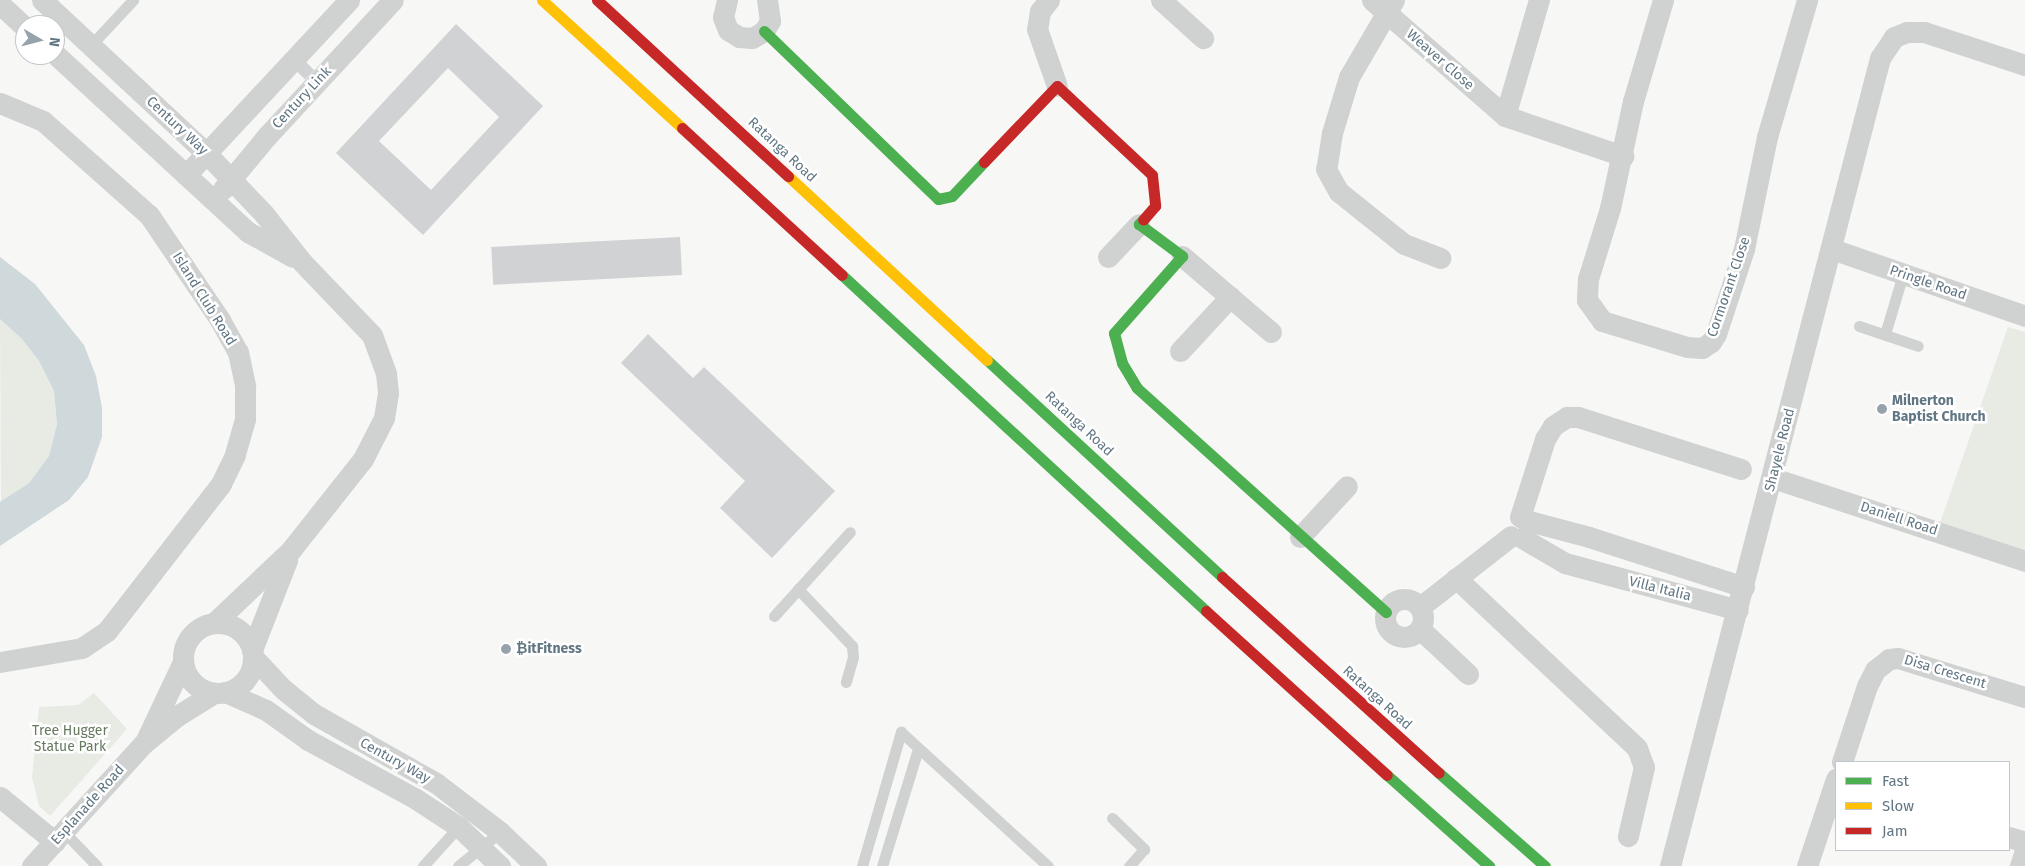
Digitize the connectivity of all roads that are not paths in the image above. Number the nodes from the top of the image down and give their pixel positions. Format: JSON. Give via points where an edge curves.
{"nodes":[{"id":1,"x":42,"y":0,"type":"edge"},
{"id":2,"x":132,"y":0,"type":"edge"},
{"id":3,"x":349,"y":0,"type":"edge"},
{"id":4,"x":393,"y":0,"type":"edge"},
{"id":5,"x":542,"y":0,"type":"edge"},
{"id":6,"x":597,"y":0,"type":"edge"},
{"id":7,"x":1049,"y":0,"type":"edge"},
{"id":8,"x":1161,"y":0,"type":"edge"},
{"id":9,"x":1539,"y":0,"type":"edge"},
{"id":10,"x":1663,"y":0,"type":"edge"},
{"id":11,"x":1808,"y":0,"type":"edge"},
{"id":12,"x":723,"y":1,"type":"edge"},
{"id":13,"x":773,"y":3,"type":"edge"},
{"id":14,"x":0,"y":4,"type":"edge"},
{"id":15,"x":1384,"y":4,"type":"edge"},
{"id":16,"x":15,"y":18,"type":"edge"},
{"id":17,"x":764,"y":31,"type":"junction"},
{"id":18,"x":1204,"y":38,"type":"dead end"},
{"id":19,"x":91,"y":45,"type":"junction"},
{"id":20,"x":65,"y":63,"type":"edge"},
{"id":21,"x":2025,"y":65,"type":"edge"},
{"id":22,"x":1057,"y":86,"type":"junction"},
{"id":23,"x":0,"y":103,"type":"edge"},
{"id":24,"x":1505,"y":116,"type":"junction"},
{"id":25,"x":206,"y":153,"type":"junction"},
{"id":26,"x":1623,"y":156,"type":"junction"},
{"id":27,"x":186,"y":176,"type":"junction"},
{"id":28,"x":232,"y":179,"type":"junction"},
{"id":29,"x":213,"y":200,"type":"junction"},
{"id":30,"x":1139,"y":224,"type":"junction"},
{"id":31,"x":1832,"y":249,"type":"junction"},
{"id":32,"x":1182,"y":256,"type":"junction"},
{"id":33,"x":1108,"y":257,"type":"dead end"},
{"id":34,"x":1440,"y":258,"type":"dead end"},
{"id":35,"x":302,"y":262,"type":"junction"},
{"id":36,"x":1903,"y":274,"type":"junction"},
{"id":37,"x":1230,"y":297,"type":"junction"},
{"id":38,"x":2025,"y":316,"type":"edge"},
{"id":39,"x":1859,"y":326,"type":"dead end"},
{"id":40,"x":1271,"y":332,"type":"dead end"},
{"id":41,"x":1885,"y":334,"type":"junction"},
{"id":42,"x":1918,"y":346,"type":"dead end"},
{"id":43,"x":1180,"y":351,"type":"dead end"},
{"id":44,"x":1741,"y":469,"type":"dead end"},
{"id":45,"x":1773,"y":478,"type":"junction"},
{"id":46,"x":1347,"y":486,"type":"dead end"},
{"id":47,"x":1520,"y":528,"type":"junction"},
{"id":48,"x":850,"y":532,"type":"dead end"},
{"id":49,"x":1300,"y":537,"type":"junction"},
{"id":50,"x":1624,"y":548,"type":"junction"},
{"id":51,"x":291,"y":550,"type":"junction"},
{"id":52,"x":2025,"y":561,"type":"edge"},
{"id":53,"x":1615,"y":577,"type":"junction"},
{"id":54,"x":1456,"y":578,"type":"junction"},
{"id":55,"x":1744,"y":587,"type":"junction"},
{"id":56,"x":798,"y":589,"type":"junction"},
{"id":57,"x":1420,"y":607,"type":"junction"},
{"id":58,"x":1738,"y":610,"type":"junction"},
{"id":59,"x":1386,"y":612,"type":"junction"},
{"id":60,"x":774,"y":616,"type":"dead end"},
{"id":61,"x":214,"y":623,"type":"junction"},
{"id":62,"x":1420,"y":629,"type":"junction"},
{"id":63,"x":252,"y":654,"type":"junction"},
{"id":64,"x":0,"y":662,"type":"edge"},
{"id":65,"x":183,"y":662,"type":"junction"},
{"id":66,"x":1468,"y":674,"type":"dead end"},
{"id":67,"x":846,"y":682,"type":"dead end"},
{"id":68,"x":220,"y":693,"type":"junction"},
{"id":69,"x":2025,"y":697,"type":"edge"},
{"id":70,"x":144,"y":743,"type":"junction"},
{"id":71,"x":918,"y":749,"type":"junction"},
{"id":72,"x":1842,"y":761,"type":"edge"},
{"id":73,"x":1835,"y":782,"type":"edge"},
{"id":74,"x":0,"y":797,"type":"edge"},
{"id":75,"x":0,"y":809,"type":"edge"},
{"id":76,"x":474,"y":811,"type":"junction"},
{"id":77,"x":1112,"y":818,"type":"dead end"},
{"id":78,"x":459,"y":827,"type":"junction"},
{"id":79,"x":500,"y":832,"type":"junction"},
{"id":80,"x":1628,"y":836,"type":"dead end"},
{"id":81,"x":2010,"y":837,"type":"edge"},
{"id":82,"x":2025,"y":842,"type":"edge"},
{"id":83,"x":481,"y":846,"type":"junction"},
{"id":84,"x":49,"y":848,"type":"edge"},
{"id":85,"x":2025,"y":851,"type":"edge"},
{"id":86,"x":97,"y":866,"type":"edge"},
{"id":87,"x":423,"y":866,"type":"edge"},
{"id":88,"x":458,"y":866,"type":"edge"},
{"id":89,"x":500,"y":866,"type":"edge"},
{"id":90,"x":536,"y":866,"type":"edge"},
{"id":91,"x":862,"y":866,"type":"edge"},
{"id":92,"x":882,"y":866,"type":"edge"},
{"id":93,"x":1048,"y":866,"type":"edge"},
{"id":94,"x":1128,"y":866,"type":"edge"},
{"id":95,"x":1489,"y":866,"type":"edge"},
{"id":96,"x":1545,"y":866,"type":"edge"},
{"id":97,"x":1670,"y":866,"type":"edge"},
{"id":98,"x":1807,"y":866,"type":"edge"},
{"id":99,"x":2020,"y":866,"type":"edge"}],
"edges":[{"from":1,"to":19,"type":"street","name":"Century Way"},
{"from":2,"to":19,"type":"lane"},
{"from":3,"to":25,"type":"street"},
{"from":4,"to":28,"type":"street","name":"Century Link","via":[[267,136]]},
{"from":5,"to":95,"type":"main road","via":[[1345,738]]},
{"from":6,"to":96,"type":"main road","name":"Ratanga Road","via":[[1369,712]]},
{"from":7,"to":22,"type":"street","via":[[1040,11],[1037,29]]},
{"from":8,"to":18,"type":"street"},
{"from":9,"to":24,"type":"street"},
{"from":10,"to":26,"type":"street","name":"Cormorant Close","via":[[1634,101]]},
{"from":11,"to":26,"type":"street","name":"Cormorant Close","via":[[1767,137],[1744,250],[1716,334],[1702,348],[1687,347],[1602,320],[1587,300],[1588,279]]},
{"from":12,"to":17,"type":"street","via":[[722,17],[728,30],[739,37],[752,38]]},
{"from":13,"to":17,"type":"street","via":[[770,22]]},
{"from":14,"to":16,"type":"street"},
{"from":15,"to":24,"type":"street","name":"Weaver Close"},
{"from":15,"to":34,"type":"street","via":[[1349,77],[1332,133],[1326,169],[1338,192],[1404,244]]},
{"from":17,"to":22,"type":"main road","via":[[938,199],[952,196]]},
{"from":19,"to":25,"type":"street","name":"Century Way"},
{"from":20,"to":27,"type":"street","name":"Century Way"},
{"from":21,"to":31,"type":"street","name":"Shayele Road","via":[[1924,32],[1908,32],[1894,37],[1880,58]]},
{"from":22,"to":30,"type":"main road","via":[[1152,175],[1155,206]]},
{"from":23,"to":64,"type":"street","name":"Island Club Road","via":[[43,121],[149,215],[238,352],[245,386],[245,419],[235,455],[221,484],[107,631],[82,648]]},
{"from":24,"to":26,"type":"street","name":"Weaver Close"},
{"from":25,"to":27,"type":"street"},
{"from":25,"to":28,"type":"street","name":"Century Way"},
{"from":27,"to":29,"type":"street","name":"Century Way"},
{"from":28,"to":29,"type":"street","name":"Century Link"},
{"from":28,"to":35,"type":"street","name":"Century Way"},
{"from":29,"to":35,"type":"street","name":"Century Way","via":[[248,232]]},
{"from":30,"to":32,"type":"main road"},
{"from":30,"to":33,"type":"street"},
{"from":31,"to":36,"type":"street","name":"Pringle Road"},
{"from":31,"to":45,"type":"street","name":"Shayele Road"},
{"from":32,"to":37,"type":"street"},
{"from":32,"to":49,"type":"main road","via":[[1114,333],[1122,363],[1138,388]]},
{"from":35,"to":51,"type":"street","name":"Century Way","via":[[372,335],[386,373],[388,394],[376,440]]},
{"from":36,"to":38,"type":"street","name":"Pringle Road"},
{"from":36,"to":41,"type":"lane"},
{"from":37,"to":40,"type":"street"},
{"from":37,"to":43,"type":"street"},
{"from":39,"to":41,"type":"lane"},
{"from":41,"to":42,"type":"lane"},
{"from":44,"to":47,"type":"street","via":[[1578,417],[1567,417],[1553,426],[1545,439]]},
{"from":45,"to":52,"type":"street","name":"Daniell Road"},
{"from":45,"to":55,"type":"street","name":"Shayele Road"},
{"from":46,"to":49,"type":"street"},
{"from":47,"to":50,"type":"street","name":"Villa Italia","via":[[1589,537]]},
{"from":47,"to":53,"type":"street","name":"Villa Italia","via":[[1548,555]]},
{"from":47,"to":54,"type":"street"},
{"from":48,"to":56,"type":"lane"},
{"from":49,"to":59,"type":"main road"},
{"from":50,"to":53,"type":"street"},
{"from":50,"to":55,"type":"street","name":"Villa Italia"},
{"from":51,"to":61,"type":"street","name":"Century Way"},
{"from":51,"to":63,"type":"street","name":"Century Way"},
{"from":53,"to":58,"type":"street","name":"Villa Italia"},
{"from":54,"to":57,"type":"street"},
{"from":54,"to":80,"type":"street","via":[[1637,748],[1644,767]]},
{"from":55,"to":58,"type":"street","name":"Shayele Road"},
{"from":56,"to":60,"type":"lane"},
{"from":56,"to":67,"type":"lane","via":[[852,646],[853,657]]},
{"from":57,"to":59,"type":"street","via":[[1407,599],[1400,599]]},
{"from":57,"to":62,"type":"street","via":[[1423,614]]},
{"from":58,"to":97,"type":"street","name":"Shayele Road"},
{"from":59,"to":62,"type":"street","via":[[1385,623],[1394,635],[1408,637]]},
{"from":61,"to":63,"type":"street","via":[[236,628],[246,637]]},
{"from":61,"to":65,"type":"street","via":[[198,628],[190,636],[184,648]]},
{"from":62,"to":66,"type":"street"},
{"from":63,"to":68,"type":"street","via":[[246,678]]},
{"from":63,"to":76,"type":"street","name":"Century Way","via":[[283,689],[314,714],[436,783]]},
{"from":65,"to":68,"type":"street","via":[[192,682]]},
{"from":65,"to":70,"type":"street","name":"Esplanade Road"},
{"from":68,"to":70,"type":"street","name":"Esplanade Road","via":[[177,716]]},
{"from":68,"to":78,"type":"street","name":"Century Way","via":[[266,710],[308,740],[389,782]]},
{"from":69,"to":72,"type":"street","name":"Disa Crescent","via":[[1898,658],[1889,659],[1875,670],[1867,686]]},
{"from":70,"to":84,"type":"street","name":"Esplanade Road"},
{"from":71,"to":91,"type":"lane","via":[[901,732]]},
{"from":71,"to":92,"type":"lane"},
{"from":71,"to":93,"type":"lane"},
{"from":73,"to":98,"type":"street"},
{"from":74,"to":84,"type":"street"},
{"from":75,"to":84,"type":"street"},
{"from":76,"to":78,"type":"lane"},
{"from":76,"to":79,"type":"street","name":"Century Way"},
{"from":77,"to":94,"type":"lane","via":[[1144,849]]},
{"from":78,"to":83,"type":"street","name":"Century Way"},
{"from":78,"to":87,"type":"lane"},
{"from":79,"to":83,"type":"lane"},
{"from":79,"to":90,"type":"street","name":"Century Way"},
{"from":81,"to":82,"type":"street"},
{"from":83,"to":88,"type":"lane"},
{"from":83,"to":89,"type":"street","name":"Century Way"},
{"from":84,"to":86,"type":"lane"},
{"from":85,"to":99,"type":"street"}]}
